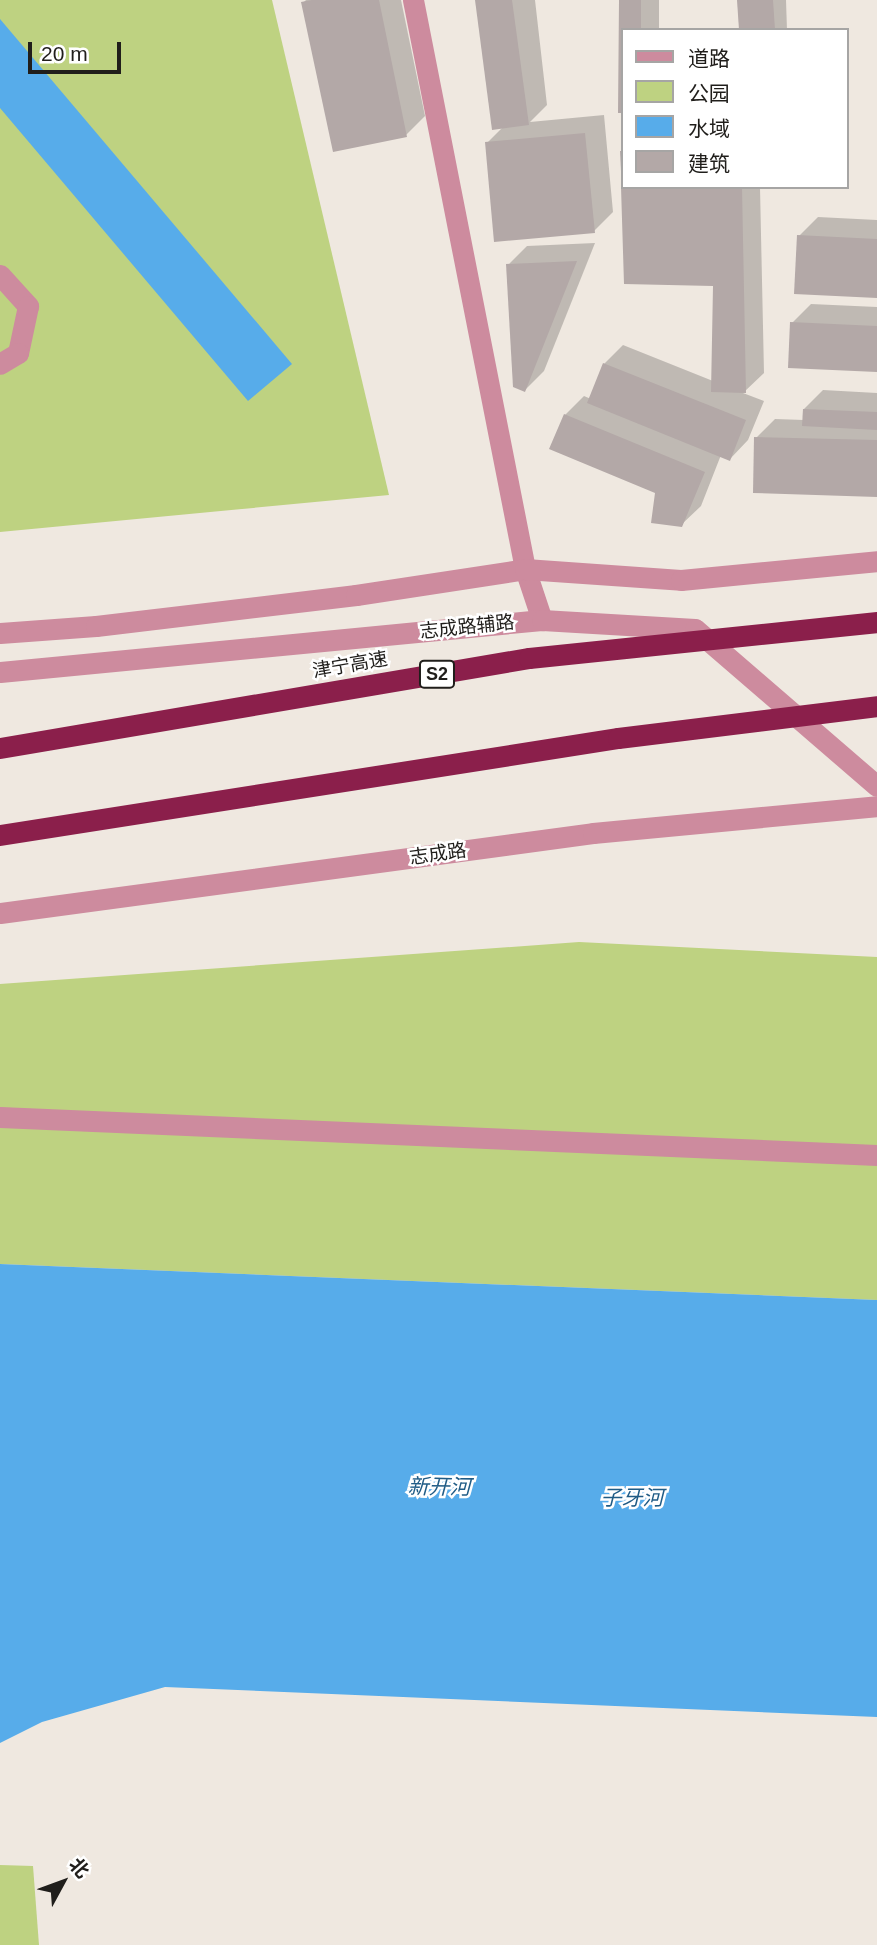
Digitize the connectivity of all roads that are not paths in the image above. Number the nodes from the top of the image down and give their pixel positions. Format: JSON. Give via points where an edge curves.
{"nodes":[{"id":1,"x":413,"y":0,"type":"edge"},
{"id":2,"x":0,"y":275,"type":"edge"},
{"id":3,"x":0,"y":364,"type":"edge"},
{"id":4,"x":877,"y":562,"type":"edge"},
{"id":5,"x":526,"y":569,"type":"junction"},
{"id":6,"x":542,"y":620,"type":"junction"},
{"id":7,"x":877,"y":622,"type":"edge"},
{"id":8,"x":0,"y":633,"type":"edge"},
{"id":9,"x":0,"y":672,"type":"edge"},
{"id":10,"x":877,"y":706,"type":"edge"},
{"id":11,"x":0,"y":748,"type":"edge"},
{"id":12,"x":877,"y":786,"type":"edge"},
{"id":13,"x":877,"y":806,"type":"edge"},
{"id":14,"x":0,"y":835,"type":"edge"},
{"id":15,"x":0,"y":913,"type":"edge"},
{"id":16,"x":0,"y":1117,"type":"edge"},
{"id":17,"x":877,"y":1155,"type":"edge"}],
"edges":[{"from":1,"to":5,"type":"street"},
{"from":2,"to":3,"type":"street","via":[[28,306],[18,353]]},
{"from":4,"to":5,"type":"street","via":[[681,580]]},
{"from":5,"to":6,"type":"street"},
{"from":5,"to":8,"type":"street","via":[[356,595]]},
{"from":6,"to":9,"type":"street","name":"志成路辅路"},
{"from":6,"to":12,"type":"street","name":"志成路辅路","via":[[695,629]]},
{"from":7,"to":11,"type":"highway","name":"津宁高速","number":"S2","bridge":true,"via":[[528,658]]},
{"from":10,"to":14,"type":"highway","bridge":true,"via":[[618,738]]},
{"from":13,"to":15,"type":"street","name":"志成路","via":[[593,833]]},
{"from":16,"to":17,"type":"street"}]}
